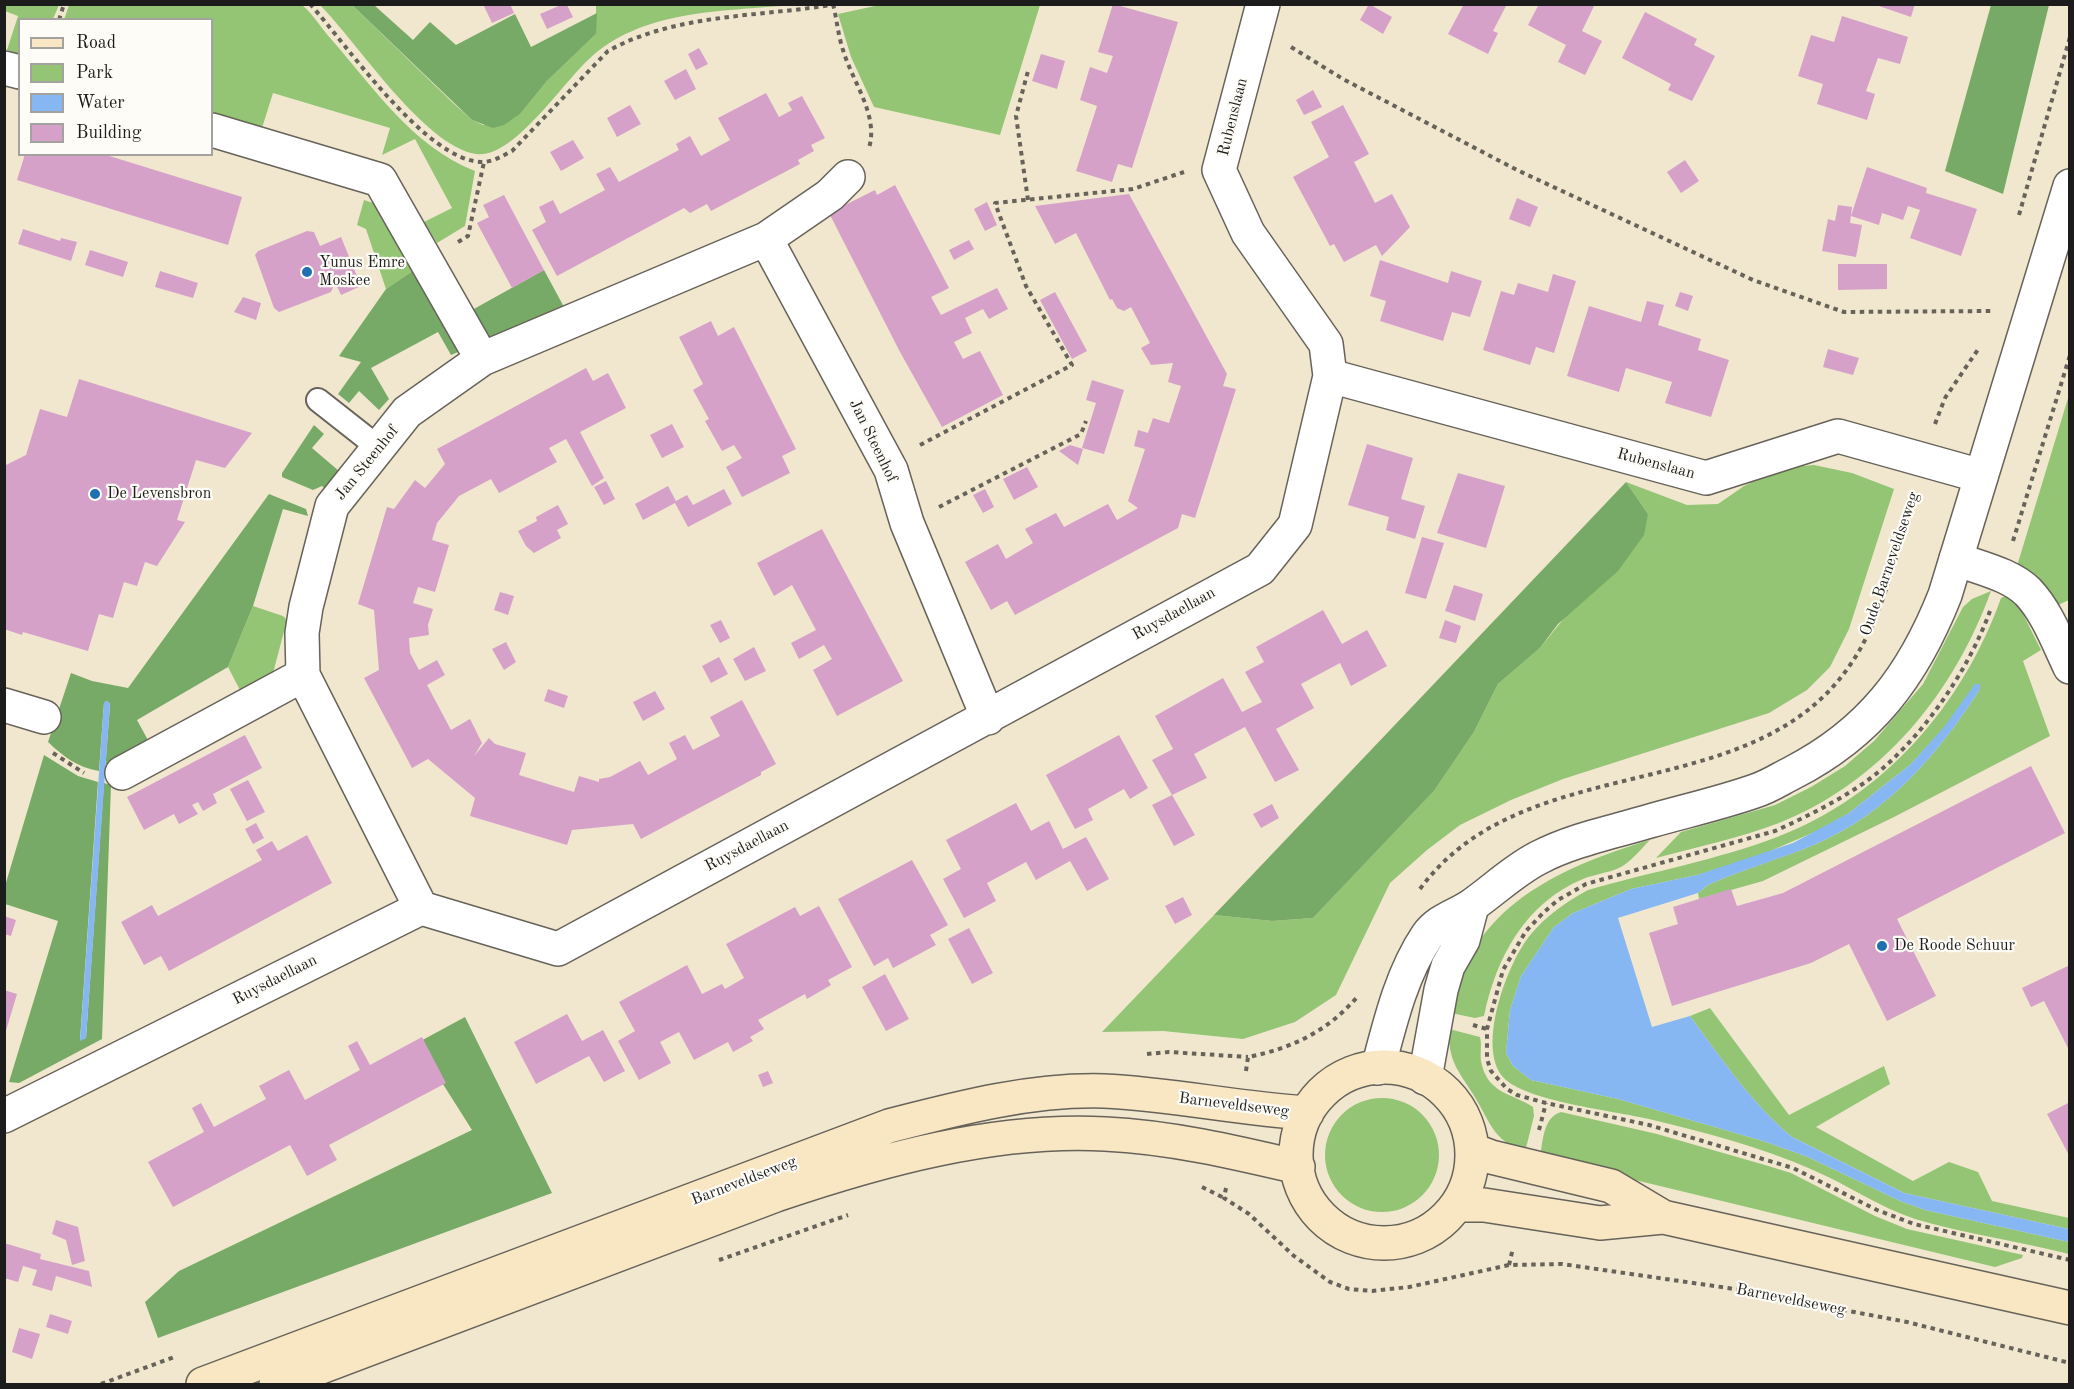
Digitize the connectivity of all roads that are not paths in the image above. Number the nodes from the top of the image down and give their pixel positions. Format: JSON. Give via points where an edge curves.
{"nodes":[{"id":1,"x":1260,"y":13,"type":"edge"},
{"id":2,"x":213,"y":130,"type":"edge"},
{"id":3,"x":848,"y":177,"type":"road end"},
{"id":4,"x":2070,"y":186,"type":"edge"},
{"id":5,"x":766,"y":239,"type":"junction"},
{"id":6,"x":1326,"y":344,"type":"joint"},
{"id":7,"x":482,"y":359,"type":"junction"},
{"id":8,"x":1330,"y":376,"type":"junction"},
{"id":9,"x":318,"y":400,"type":"dead end"},
{"id":10,"x":379,"y":448,"type":"junction"},
{"id":11,"x":1981,"y":476,"type":"junction"},
{"id":12,"x":1956,"y":559,"type":"junction"},
{"id":13,"x":2070,"y":667,"type":"edge"},
{"id":14,"x":303,"y":675,"type":"junction"},
{"id":15,"x":4,"y":705,"type":"edge"},
{"id":16,"x":44,"y":717,"type":"dead end"},
{"id":17,"x":988,"y":718,"type":"junction"},
{"id":18,"x":123,"y":774,"type":"dead end"},
{"id":19,"x":1472,"y":906,"type":"junction"},
{"id":20,"x":421,"y":908,"type":"junction"},
{"id":21,"x":1378,"y":1068,"type":"junction"},
{"id":22,"x":1425,"y":1078,"type":"junction"},
{"id":23,"x":1307,"y":1113,"type":"junction"},
{"id":24,"x":4,"y":1116,"type":"edge"},
{"id":25,"x":1472,"y":1150,"type":"junction"},
{"id":26,"x":1298,"y":1167,"type":"junction"},
{"id":27,"x":1457,"y":1205,"type":"junction"},
{"id":28,"x":1663,"y":1217,"type":"junction"},
{"id":29,"x":2070,"y":1308,"type":"edge"},
{"id":30,"x":203,"y":1384,"type":"edge"},
{"id":31,"x":276,"y":1384,"type":"edge"}],
"edges":[{"from":1,"to":6,"type":"street","name":"Rubenslaan","via":[[1219,170],[1248,232]]},
{"from":2,"to":7,"type":"street","via":[[380,180]]},
{"from":3,"to":5,"type":"street","name":"Jan Steenhof","via":[[830,195]]},
{"from":4,"to":11,"type":"street"},
{"from":5,"to":7,"type":"street","name":"Jan Steenhof"},
{"from":5,"to":17,"type":"street","name":"Jan Steenhof","via":[[888,462],[907,523]]},
{"from":6,"to":8,"type":"street","name":"Ruysdaellaan"},
{"from":7,"to":10,"type":"street","name":"Jan Steenhof","via":[[407,412]]},
{"from":8,"to":11,"type":"street","name":"Rubenslaan","via":[[1706,478],[1838,436]]},
{"from":8,"to":17,"type":"street","name":"Ruysdaellaan","via":[[1295,525],[1260,570]]},
{"from":9,"to":10,"type":"lane"},
{"from":10,"to":14,"type":"street","name":"Jan Steenhof","via":[[332,506],[306,607]]},
{"from":11,"to":12,"type":"street"},
{"from":12,"to":13,"type":"street","via":[[2002,575],[2028,592]]},
{"from":12,"to":19,"type":"street","via":[[1930,631],[1906,673],[1885,702],[1852,735],[1816,760],[1757,790],[1580,841],[1539,857]]},
{"from":14,"to":18,"type":"street"},
{"from":14,"to":20,"type":"street","name":"Jan Steenhof"},
{"from":15,"to":16,"type":"street"},
{"from":17,"to":20,"type":"street","name":"Ruysdaellaan","via":[[558,949]]},
{"from":19,"to":21,"type":"street","via":[[1438,924],[1420,949],[1403,982]]},
{"from":19,"to":22,"type":"street","via":[[1441,990]]},
{"from":20,"to":24,"type":"street","name":"Ruysdaellaan"},
{"from":21,"to":22,"type":"main road","via":[[1394,1068]]},
{"from":21,"to":23,"type":"main road","via":[[1341,1078],[1325,1090]]},
{"from":22,"to":25,"type":"main road","via":[[1440,1087],[1463,1115]]},
{"from":23,"to":26,"type":"main road","via":[[1297,1140]]},
{"from":23,"to":30,"type":"main road","name":"Barneveldseweg","via":[[1104,1091],[997,1100],[938,1114],[878,1131]]},
{"from":25,"to":27,"type":"main road","via":[[1471,1169]]},
{"from":25,"to":28,"type":"main road","via":[[1611,1186]]},
{"from":26,"to":27,"type":"main road","via":[[1307,1198],[1319,1215],[1334,1228],[1371,1242],[1410,1240],[1428,1232]]},
{"from":26,"to":31,"type":"main road","name":"Barneveldseweg","via":[[1156,1138],[1104,1134],[987,1141],[925,1152],[851,1169],[776,1195]]},
{"from":27,"to":28,"type":"main road","via":[[1484,1204],[1600,1223]]},
{"from":28,"to":29,"type":"main road"}]}
